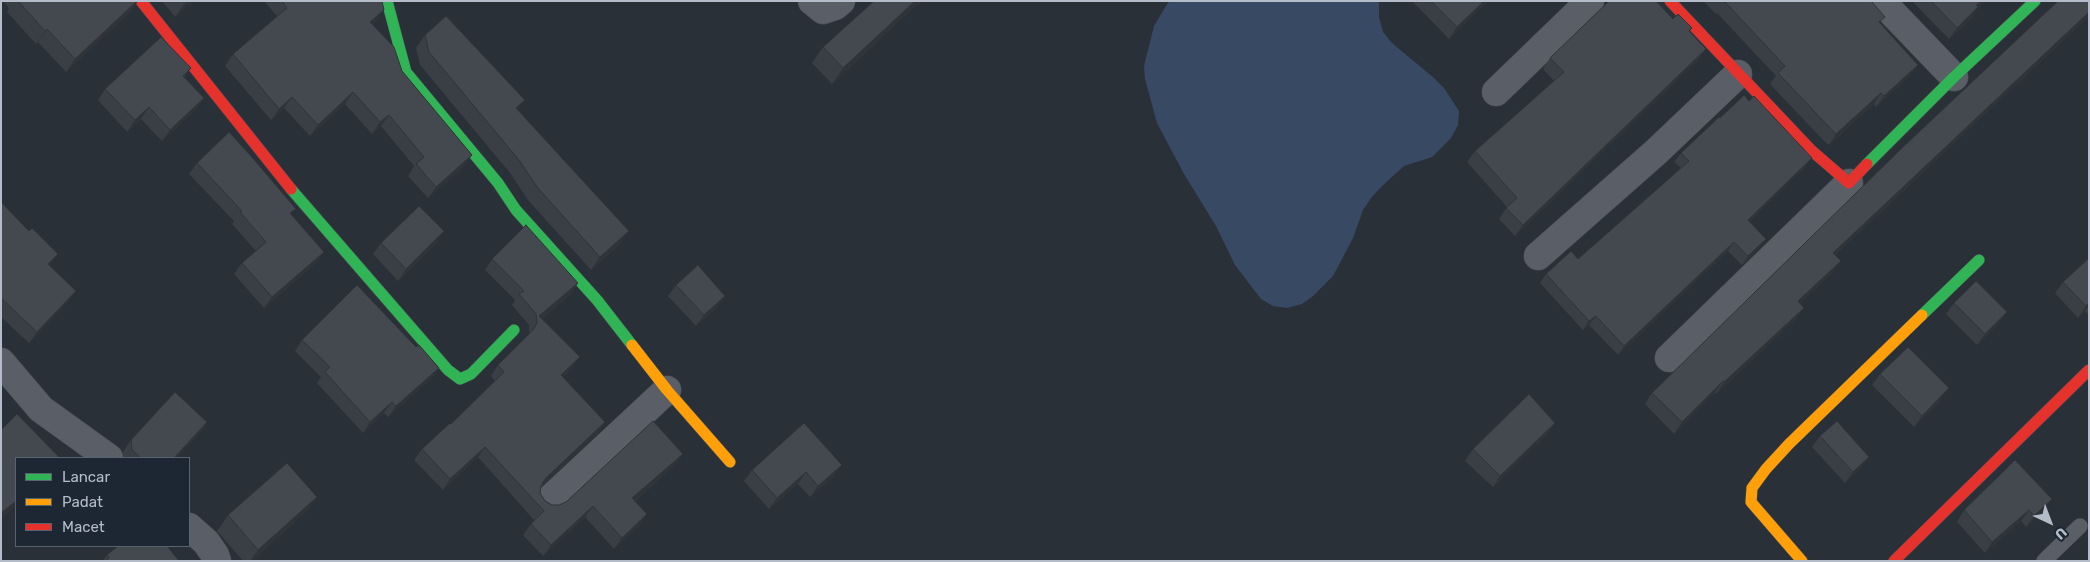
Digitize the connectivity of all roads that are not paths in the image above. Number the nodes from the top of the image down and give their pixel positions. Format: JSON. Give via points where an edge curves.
{"nodes":[{"id":1,"x":141,"y":1,"type":"edge"},
{"id":2,"x":387,"y":1,"type":"edge"},
{"id":3,"x":812,"y":1,"type":"edge"},
{"id":4,"x":840,"y":1,"type":"edge"},
{"id":5,"x":1590,"y":1,"type":"edge"},
{"id":6,"x":1670,"y":1,"type":"edge"},
{"id":7,"x":1882,"y":1,"type":"edge"},
{"id":8,"x":2035,"y":1,"type":"edge"},
{"id":9,"x":1738,"y":74,"type":"junction"},
{"id":10,"x":1954,"y":77,"type":"junction"},
{"id":11,"x":1496,"y":92,"type":"dead end"},
{"id":12,"x":1849,"y":183,"type":"junction"},
{"id":13,"x":1538,"y":256,"type":"dead end"},
{"id":14,"x":1978,"y":260,"type":"dead end"},
{"id":15,"x":514,"y":330,"type":"dead end"},
{"id":16,"x":1669,"y":358,"type":"dead end"},
{"id":17,"x":1,"y":362,"type":"edge"},
{"id":18,"x":2089,"y":370,"type":"edge"},
{"id":19,"x":667,"y":390,"type":"junction"},
{"id":20,"x":108,"y":457,"type":"edge"},
{"id":21,"x":730,"y":462,"type":"dead end"},
{"id":22,"x":548,"y":502,"type":"edge"},
{"id":23,"x":2080,"y":526,"type":"dead end"},
{"id":24,"x":190,"y":528,"type":"edge"},
{"id":25,"x":217,"y":561,"type":"edge"},
{"id":26,"x":1802,"y":561,"type":"edge"},
{"id":27,"x":1894,"y":561,"type":"edge"},
{"id":28,"x":2044,"y":561,"type":"edge"}],
"edges":[{"from":1,"to":15,"type":"street","via":[[291,189],[448,370],[460,379],[471,374]]},
{"from":2,"to":19,"type":"street","via":[[406,72],[498,183],[516,210],[597,300]]},
{"from":3,"to":4,"type":"street","via":[[823,10]]},
{"from":5,"to":11,"type":"street"},
{"from":6,"to":9,"type":"street"},
{"from":7,"to":10,"type":"street"},
{"from":8,"to":10,"type":"street"},
{"from":9,"to":12,"type":"street","via":[[1812,151]]},
{"from":9,"to":13,"type":"street"},
{"from":10,"to":12,"type":"street"},
{"from":12,"to":16,"type":"street"},
{"from":14,"to":26,"type":"street","via":[[1789,444],[1752,488],[1751,502]]},
{"from":17,"to":20,"type":"street","via":[[41,409]]},
{"from":18,"to":27,"type":"street"},
{"from":19,"to":21,"type":"street"},
{"from":19,"to":22,"type":"street"},
{"from":23,"to":28,"type":"lane"},
{"from":24,"to":25,"type":"street","via":[[206,542]]}]}
